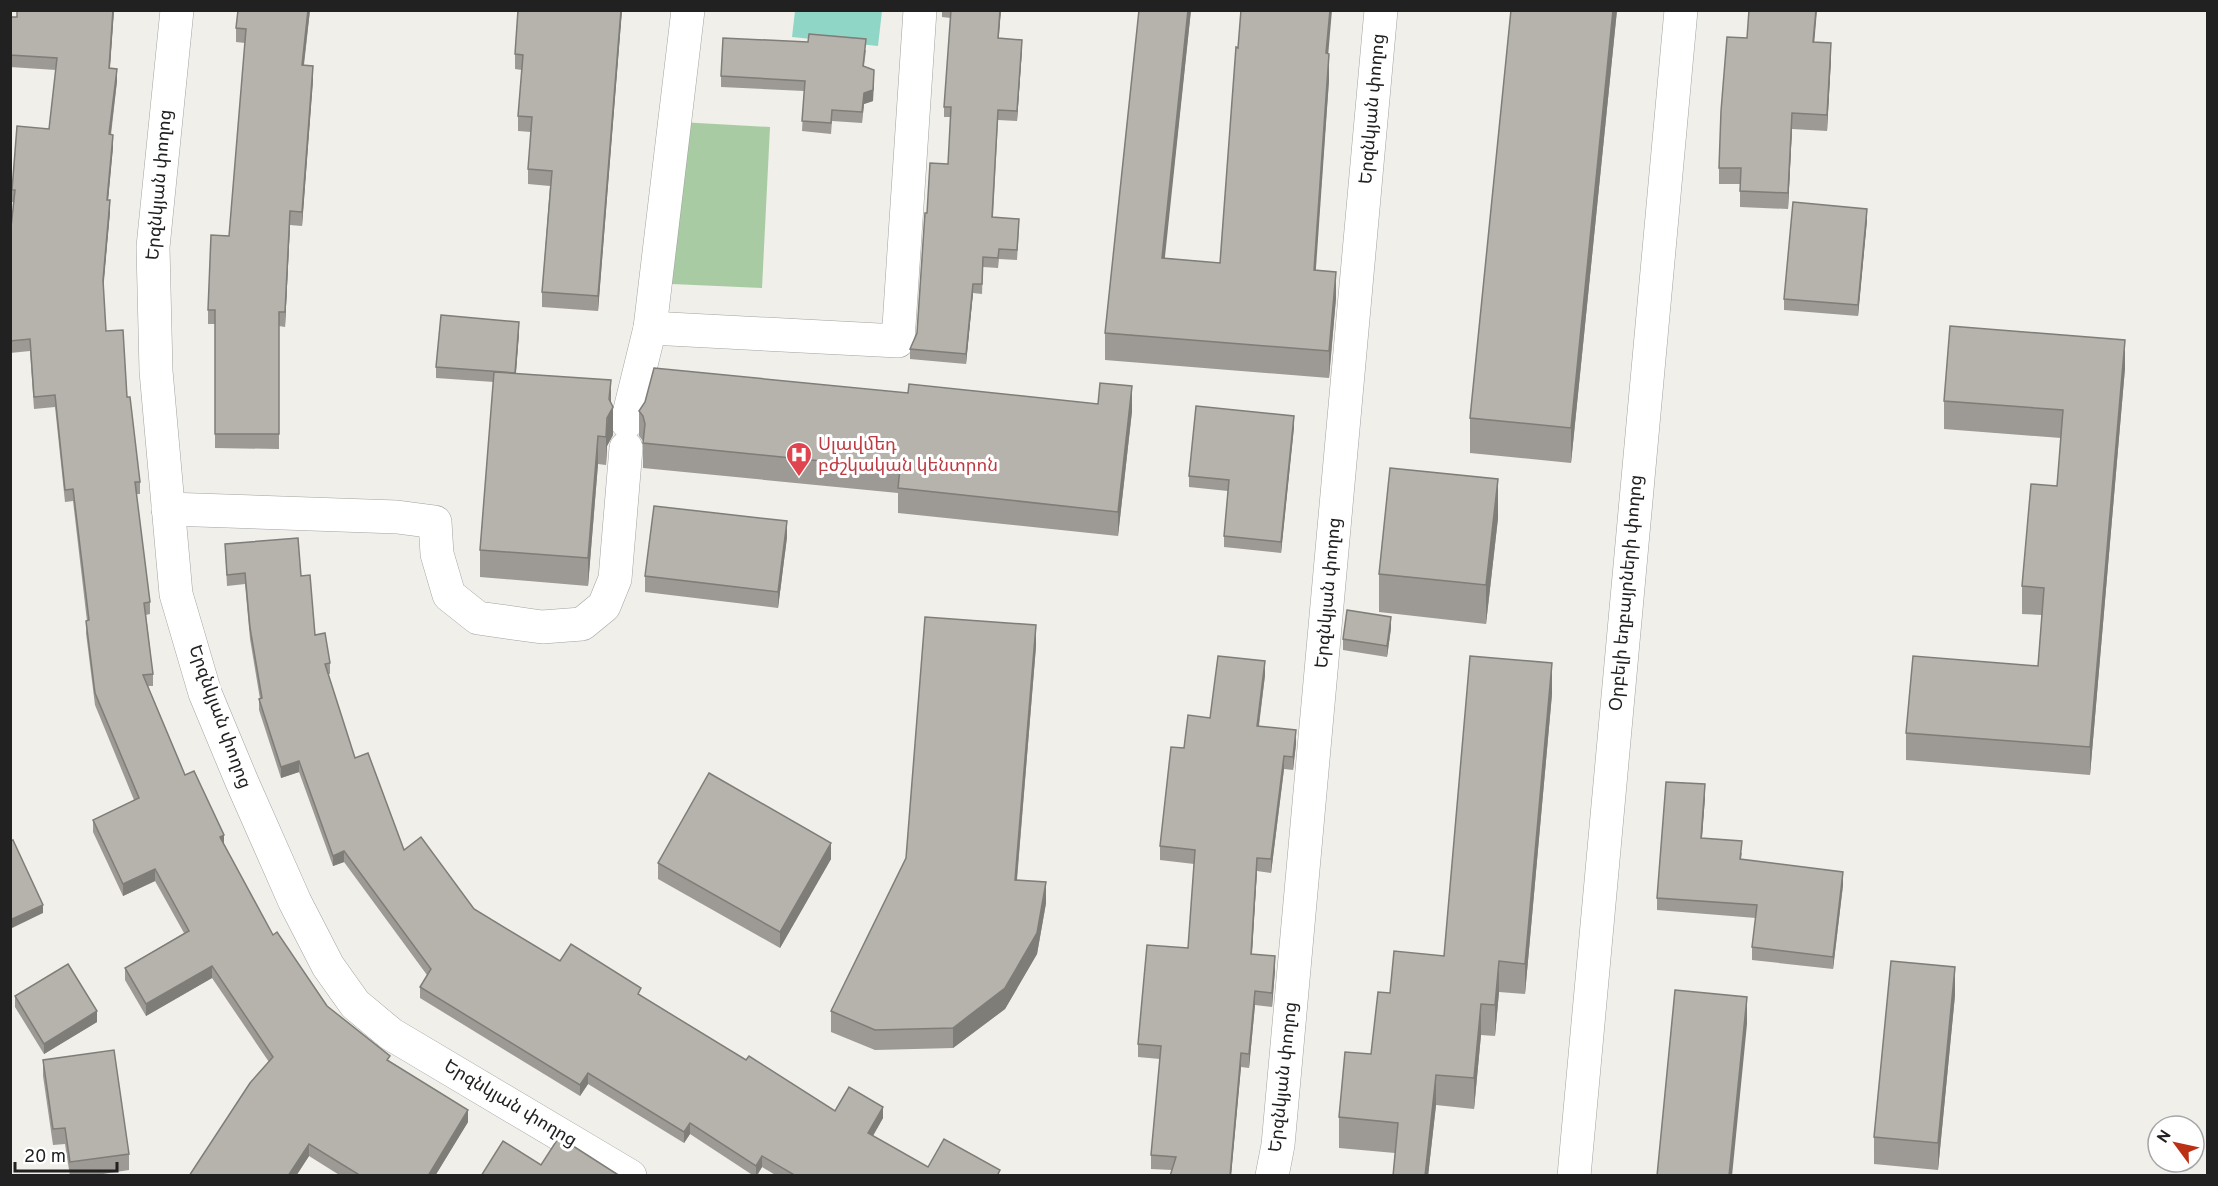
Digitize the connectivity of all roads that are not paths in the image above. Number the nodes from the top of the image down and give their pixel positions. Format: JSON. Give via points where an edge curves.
{"nodes":[{"id":1,"x":177,"y":10,"type":"edge"},
{"id":2,"x":688,"y":10,"type":"edge"},
{"id":3,"x":921,"y":10,"type":"edge"},
{"id":4,"x":1382,"y":10,"type":"edge"},
{"id":5,"x":1681,"y":10,"type":"edge"},
{"id":6,"x":650,"y":328,"type":"junction"},
{"id":7,"x":168,"y":509,"type":"junction"},
{"id":8,"x":630,"y":1176,"type":"edge"},
{"id":9,"x":1272,"y":1176,"type":"edge"},
{"id":10,"x":1574,"y":1176,"type":"edge"}],
"edges":[{"from":1,"to":7,"type":"street","name":"Երզնկյան փողոց","via":[[153,247],[156,371]]},
{"from":2,"to":6,"type":"street"},
{"from":3,"to":6,"type":"street","via":[[898,341]]},
{"from":4,"to":9,"type":"street","name":"Երզնկյան փողոց","via":[[1278,1145]]},
{"from":5,"to":10,"type":"street","name":"Օրբելի եղբայրների փողոց"},
{"from":6,"to":7,"type":"street","via":[[626,435],[615,579],[604,606],[582,624],[542,627],[478,618],[450,595],[437,554],[435,522],[397,517]]},
{"from":7,"to":8,"type":"street","name":"Երզնկյան փողոց","via":[[176,594],[206,693],[295,902],[328,966],[355,1004],[391,1034]]}]}
